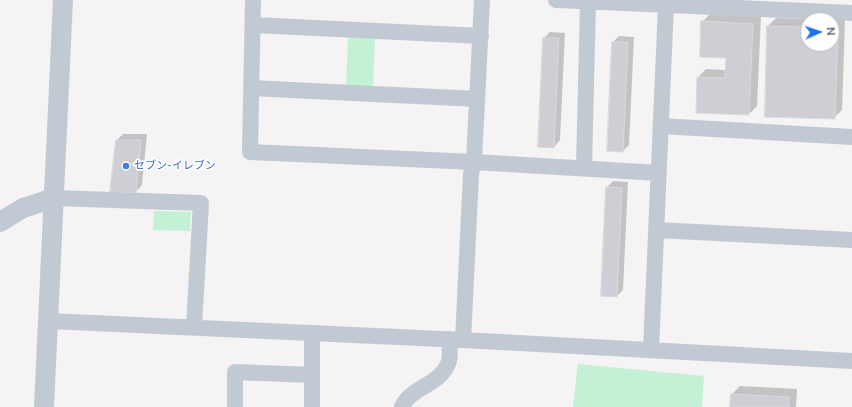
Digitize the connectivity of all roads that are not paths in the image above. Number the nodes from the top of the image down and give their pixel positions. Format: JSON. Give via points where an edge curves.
{"nodes":[{"id":1,"x":63,"y":0,"type":"edge"},
{"id":2,"x":254,"y":0,"type":"edge"},
{"id":3,"x":482,"y":0,"type":"edge"},
{"id":4,"x":556,"y":0,"type":"edge"},
{"id":5,"x":561,"y":0,"type":"edge"},
{"id":6,"x":598,"y":1,"type":"edge"},
{"id":7,"x":642,"y":2,"type":"edge"},
{"id":8,"x":666,"y":5,"type":"junction"},
{"id":9,"x":852,"y":13,"type":"edge"},
{"id":10,"x":253,"y":25,"type":"junction"},
{"id":11,"x":480,"y":36,"type":"junction"},
{"id":12,"x":252,"y":88,"type":"junction"},
{"id":13,"x":477,"y":98,"type":"junction"},
{"id":14,"x":661,"y":126,"type":"junction"},
{"id":15,"x":852,"y":137,"type":"edge"},
{"id":16,"x":474,"y":162,"type":"junction"},
{"id":17,"x":584,"y":168,"type":"junction"},
{"id":18,"x":659,"y":173,"type":"junction"},
{"id":19,"x":54,"y":198,"type":"junction"},
{"id":20,"x":0,"y":222,"type":"edge"},
{"id":21,"x":657,"y":230,"type":"junction"},
{"id":22,"x":852,"y":240,"type":"edge"},
{"id":23,"x":49,"y":321,"type":"junction"},
{"id":24,"x":194,"y":327,"type":"junction"},
{"id":25,"x":312,"y":333,"type":"junction"},
{"id":26,"x":456,"y":340,"type":"junction"},
{"id":27,"x":651,"y":349,"type":"junction"},
{"id":28,"x":852,"y":361,"type":"edge"},
{"id":29,"x":312,"y":374,"type":"junction"},
{"id":30,"x":44,"y":407,"type":"edge"},
{"id":31,"x":235,"y":407,"type":"edge"},
{"id":32,"x":312,"y":407,"type":"edge"},
{"id":33,"x":402,"y":407,"type":"edge"}],
"edges":[{"from":1,"to":19,"type":"street"},
{"from":2,"to":10,"type":"street"},
{"from":3,"to":11,"type":"street"},
{"from":4,"to":5,"type":"street"},
{"from":5,"to":6,"type":"street"},
{"from":6,"to":7,"type":"street"},
{"from":6,"to":17,"type":"street"},
{"from":7,"to":8,"type":"street"},
{"from":8,"to":9,"type":"street"},
{"from":8,"to":14,"type":"street"},
{"from":10,"to":11,"type":"street"},
{"from":10,"to":12,"type":"street"},
{"from":11,"to":13,"type":"street"},
{"from":12,"to":13,"type":"street"},
{"from":12,"to":16,"type":"street","via":[[250,152]]},
{"from":13,"to":16,"type":"street"},
{"from":14,"to":15,"type":"street"},
{"from":14,"to":18,"type":"street"},
{"from":16,"to":17,"type":"street"},
{"from":16,"to":26,"type":"street"},
{"from":17,"to":18,"type":"street"},
{"from":18,"to":21,"type":"street"},
{"from":19,"to":20,"type":"street","via":[[23,208]]},
{"from":19,"to":23,"type":"street"},
{"from":19,"to":24,"type":"street","via":[[200,204]]},
{"from":21,"to":22,"type":"street"},
{"from":21,"to":27,"type":"street"},
{"from":23,"to":24,"type":"street"},
{"from":23,"to":30,"type":"street"},
{"from":24,"to":25,"type":"street"},
{"from":25,"to":26,"type":"street"},
{"from":25,"to":29,"type":"street"},
{"from":26,"to":27,"type":"street"},
{"from":26,"to":33,"type":"street","via":[[449,362],[437,379],[404,400]]},
{"from":27,"to":28,"type":"street"},
{"from":29,"to":31,"type":"street","via":[[235,372]]},
{"from":29,"to":32,"type":"street"}]}
